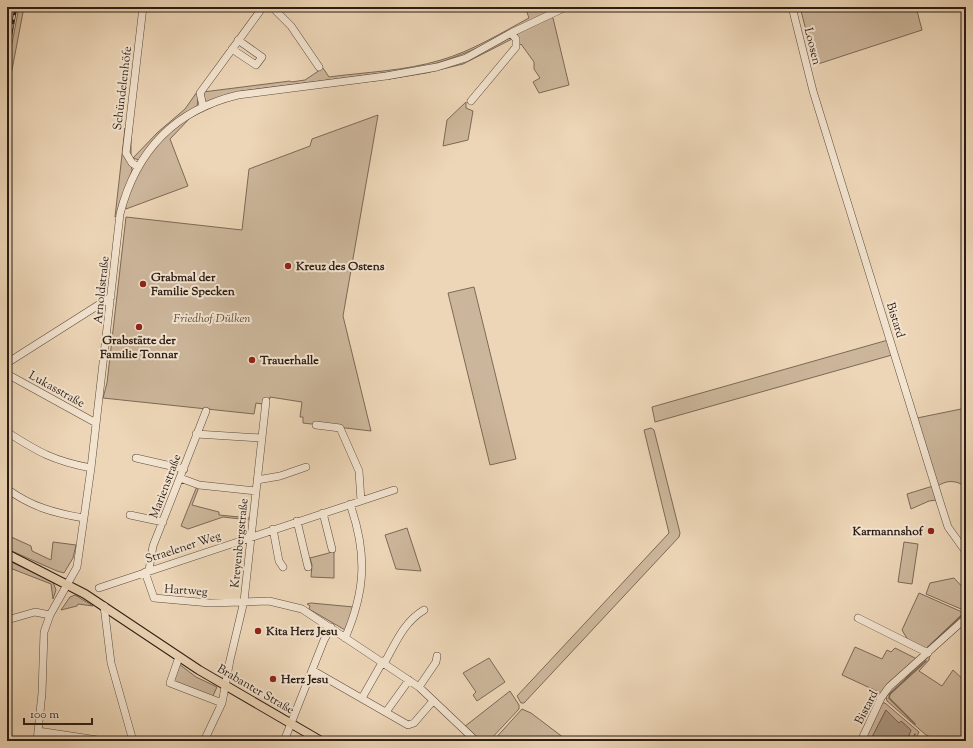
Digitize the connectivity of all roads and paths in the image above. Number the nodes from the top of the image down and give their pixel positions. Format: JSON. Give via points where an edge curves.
{"nodes":[{"id":1,"x":143,"y":7,"type":"edge"},
{"id":2,"x":263,"y":7,"type":"edge"},
{"id":3,"x":272,"y":7,"type":"edge"},
{"id":4,"x":566,"y":7,"type":"edge"},
{"id":5,"x":792,"y":7,"type":"edge"},
{"id":6,"x":511,"y":33,"type":"junction"},
{"id":7,"x":238,"y":40,"type":"junction"},
{"id":8,"x":232,"y":49,"type":"junction"},
{"id":9,"x":320,"y":67,"type":"dead end"},
{"id":10,"x":813,"y":91,"type":"joint"},
{"id":11,"x":470,"y":101,"type":"dead end"},
{"id":12,"x":203,"y":106,"type":"junction"},
{"id":13,"x":138,"y":167,"type":"junction"},
{"id":14,"x":111,"y":297,"type":"junction"},
{"id":15,"x":7,"y":363,"type":"edge"},
{"id":16,"x":7,"y":374,"type":"edge"},
{"id":17,"x":266,"y":401,"type":"dead end"},
{"id":18,"x":206,"y":411,"type":"dead end"},
{"id":19,"x":96,"y":423,"type":"junction"},
{"id":20,"x":316,"y":425,"type":"dead end"},
{"id":21,"x":7,"y":432,"type":"edge"},
{"id":22,"x":196,"y":434,"type":"junction"},
{"id":23,"x":261,"y":438,"type":"junction"},
{"id":24,"x":136,"y":458,"type":"dead end"},
{"id":25,"x":306,"y":467,"type":"dead end"},
{"id":26,"x":91,"y":468,"type":"junction"},
{"id":27,"x":184,"y":469,"type":"junction"},
{"id":28,"x":180,"y":478,"type":"junction"},
{"id":29,"x":257,"y":480,"type":"junction"},
{"id":30,"x":7,"y":490,"type":"edge"},
{"id":31,"x":394,"y":490,"type":"dead end"},
{"id":32,"x":256,"y":491,"type":"junction"},
{"id":33,"x":361,"y":501,"type":"junction"},
{"id":34,"x":350,"y":504,"type":"junction"},
{"id":35,"x":323,"y":513,"type":"junction"},
{"id":36,"x":130,"y":515,"type":"dead end"},
{"id":37,"x":84,"y":518,"type":"junction"},
{"id":38,"x":296,"y":521,"type":"junction"},
{"id":39,"x":163,"y":522,"type":"junction"},
{"id":40,"x":274,"y":529,"type":"junction"},
{"id":41,"x":250,"y":537,"type":"junction"},
{"id":42,"x":332,"y":549,"type":"dead end"},
{"id":43,"x":966,"y":552,"type":"edge"},
{"id":44,"x":7,"y":554,"type":"edge"},
{"id":45,"x":283,"y":567,"type":"dead end"},
{"id":46,"x":308,"y":567,"type":"dead end"},
{"id":47,"x":147,"y":571,"type":"junction"},
{"id":48,"x":68,"y":584,"type":"junction"},
{"id":49,"x":99,"y":588,"type":"dead end"},
{"id":50,"x":244,"y":601,"type":"junction"},
{"id":51,"x":104,"y":606,"type":"junction"},
{"id":52,"x":424,"y":610,"type":"dead end"},
{"id":53,"x":50,"y":615,"type":"junction"},
{"id":54,"x":858,"y":618,"type":"dead end"},
{"id":55,"x":966,"y":618,"type":"edge"},
{"id":56,"x":7,"y":620,"type":"edge"},
{"id":57,"x":331,"y":627,"type":"junction"},
{"id":58,"x":345,"y":638,"type":"junction"},
{"id":59,"x":928,"y":653,"type":"junction"},
{"id":60,"x":437,"y":656,"type":"dead end"},
{"id":61,"x":179,"y":657,"type":"junction"},
{"id":62,"x":384,"y":662,"type":"junction"},
{"id":63,"x":312,"y":670,"type":"junction"},
{"id":64,"x":409,"y":680,"type":"junction"},
{"id":65,"x":226,"y":686,"type":"junction"},
{"id":66,"x":419,"y":687,"type":"junction"},
{"id":67,"x":362,"y":698,"type":"junction"},
{"id":68,"x":433,"y":701,"type":"junction"},
{"id":69,"x":222,"y":703,"type":"junction"},
{"id":70,"x":386,"y":712,"type":"junction"},
{"id":71,"x":292,"y":724,"type":"junction"},
{"id":72,"x":38,"y":731,"type":"junction"},
{"id":73,"x":37,"y":741,"type":"edge"},
{"id":74,"x":104,"y":741,"type":"edge"},
{"id":75,"x":133,"y":741,"type":"edge"},
{"id":76,"x":204,"y":741,"type":"edge"},
{"id":77,"x":284,"y":741,"type":"edge"},
{"id":78,"x":321,"y":741,"type":"edge"},
{"id":79,"x":476,"y":741,"type":"edge"},
{"id":80,"x":861,"y":741,"type":"edge"}],
"edges":[{"from":1,"to":13,"type":"street","name":"Schündelenhöfe","via":[[126,154]]},
{"from":2,"to":7,"type":"street"},
{"from":3,"to":9,"type":"street","via":[[291,26]]},
{"from":4,"to":6,"type":"street","name":"Arnoldstraße"},
{"from":5,"to":10,"type":"street","name":"Loosen"},
{"from":6,"to":11,"type":"street","via":[[516,39],[516,47]]},
{"from":6,"to":12,"type":"street","name":"Arnoldstraße","via":[[466,58],[436,67],[238,95]]},
{"from":7,"to":8,"type":"street"},
{"from":7,"to":8,"type":"street","via":[[262,57],[256,65]]},
{"from":8,"to":12,"type":"street","via":[[200,93]]},
{"from":10,"to":43,"type":"street","name":"Bistard","via":[[948,527]]},
{"from":12,"to":13,"type":"street","name":"Arnoldstraße","via":[[168,130],[147,152]]},
{"from":13,"to":14,"type":"street","name":"Arnoldstraße","via":[[120,214]]},
{"from":14,"to":15,"type":"street"},
{"from":14,"to":19,"type":"street","name":"Arnoldstraße"},
{"from":16,"to":19,"type":"street","name":"Lukasstraße"},
{"from":17,"to":23,"type":"street","name":"Kreyenbergstraße"},
{"from":18,"to":22,"type":"street","name":"Marienstraße"},
{"from":19,"to":26,"type":"street","name":"Arnoldstraße"},
{"from":20,"to":33,"type":"street","via":[[340,428],[359,471]]},
{"from":21,"to":26,"type":"street","via":[[40,453]]},
{"from":22,"to":23,"type":"street"},
{"from":22,"to":27,"type":"street","name":"Marienstraße"},
{"from":23,"to":29,"type":"street","name":"Kreyenbergstraße"},
{"from":24,"to":27,"type":"street"},
{"from":25,"to":29,"type":"street","via":[[280,476]]},
{"from":26,"to":37,"type":"street","name":"Arnoldstraße"},
{"from":27,"to":28,"type":"street","name":"Marienstraße"},
{"from":28,"to":32,"type":"street","via":[[199,485]]},
{"from":28,"to":39,"type":"street","name":"Marienstraße"},
{"from":29,"to":32,"type":"street","name":"Kreyenbergstraße"},
{"from":30,"to":37,"type":"street","via":[[23,501],[49,512]]},
{"from":31,"to":33,"type":"street","name":"Straelener Weg"},
{"from":32,"to":41,"type":"street","name":"Kreyenbergstraße"},
{"from":33,"to":34,"type":"street","name":"Straelener Weg"},
{"from":34,"to":35,"type":"street","name":"Straelener Weg"},
{"from":34,"to":58,"type":"street","via":[[361,544],[363,575],[357,605]]},
{"from":35,"to":38,"type":"street","name":"Straelener Weg"},
{"from":35,"to":42,"type":"street"},
{"from":36,"to":39,"type":"street"},
{"from":37,"to":48,"type":"street","name":"Arnoldstraße","via":[[77,567]]},
{"from":38,"to":40,"type":"street","name":"Straelener Weg"},
{"from":38,"to":46,"type":"street"},
{"from":39,"to":47,"type":"street","name":"Marienstraße","via":[[153,546]]},
{"from":40,"to":41,"type":"street","name":"Straelener Weg"},
{"from":40,"to":45,"type":"street","via":[[279,561]]},
{"from":41,"to":47,"type":"street","name":"Straelener Weg"},
{"from":41,"to":50,"type":"street","name":"Kreyenbergstraße"},
{"from":44,"to":48,"type":"main road","name":"Brabanter Straße"},
{"from":47,"to":49,"type":"street","name":"Straelener Weg"},
{"from":47,"to":50,"type":"street","name":"Hartweg","via":[[154,598],[210,603]]},
{"from":48,"to":51,"type":"main road","name":"Brabanter Straße"},
{"from":48,"to":53,"type":"street","name":"Arnoldstraße"},
{"from":50,"to":57,"type":"street","via":[[269,601],[302,609]]},
{"from":50,"to":65,"type":"street","name":"Kreyenbergstraße"},
{"from":51,"to":61,"type":"main road","name":"Brabanter Straße"},
{"from":51,"to":75,"type":"street","via":[[111,663]]},
{"from":52,"to":62,"type":"street","via":[[405,625]]},
{"from":53,"to":56,"type":"street","via":[[35,612]]},
{"from":53,"to":72,"type":"street","name":"Arnoldstraße","via":[[42,644],[42,693]]},
{"from":54,"to":59,"type":"street"},
{"from":55,"to":59,"type":"street","name":"Bistard"},
{"from":57,"to":58,"type":"street"},
{"from":57,"to":63,"type":"street"},
{"from":58,"to":62,"type":"street"},
{"from":59,"to":80,"type":"street","name":"Bistard","via":[[889,687],[881,698]]},
{"from":60,"to":66,"type":"street","via":[[436,662]]},
{"from":61,"to":65,"type":"main road","name":"Brabanter Straße"},
{"from":61,"to":69,"type":"street","via":[[170,683]]},
{"from":62,"to":64,"type":"street"},
{"from":62,"to":67,"type":"street"},
{"from":63,"to":67,"type":"street"},
{"from":63,"to":71,"type":"street"},
{"from":64,"to":66,"type":"street"},
{"from":64,"to":70,"type":"street"},
{"from":65,"to":69,"type":"street","name":"Kreyenbergstraße"},
{"from":65,"to":71,"type":"main road","name":"Brabanter Straße"},
{"from":66,"to":68,"type":"street"},
{"from":67,"to":70,"type":"street"},
{"from":68,"to":70,"type":"street","via":[[414,723],[408,725]]},
{"from":68,"to":79,"type":"street"},
{"from":69,"to":76,"type":"street","name":"Kreyenbergstraße"},
{"from":71,"to":77,"type":"street"},
{"from":71,"to":78,"type":"main road","name":"Brabanter Straße"},
{"from":72,"to":73,"type":"street","name":"Arnoldstraße"},
{"from":72,"to":74,"type":"street"}]}
